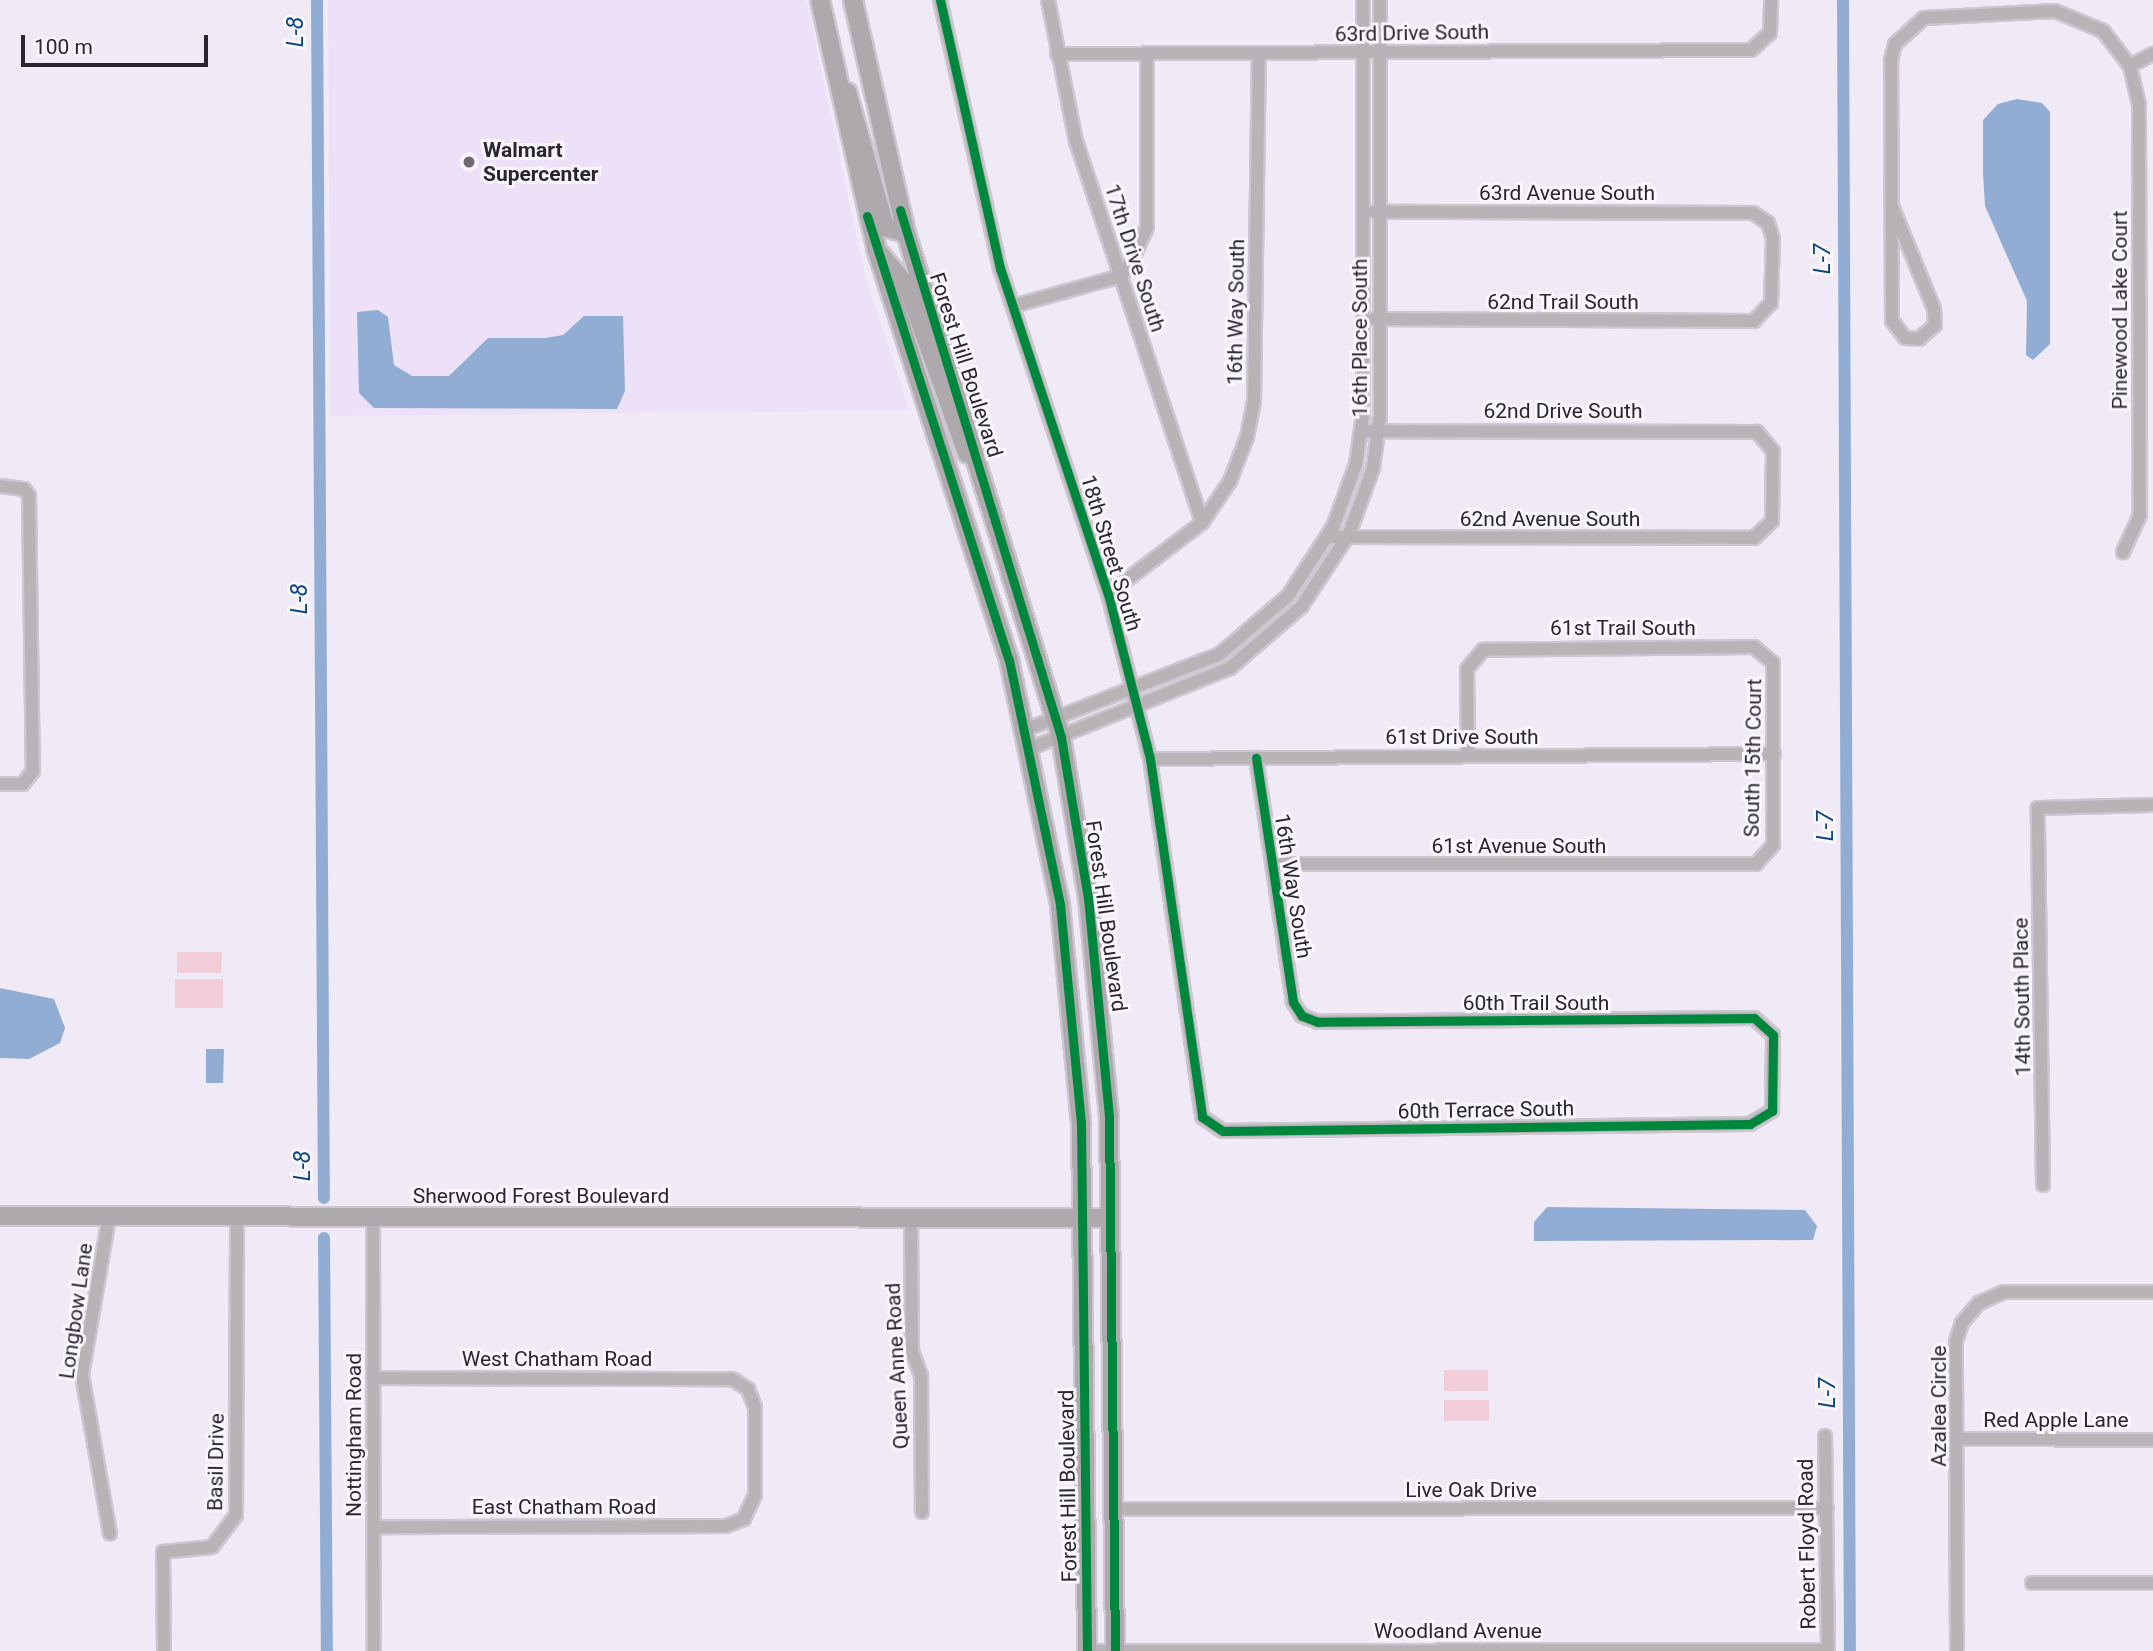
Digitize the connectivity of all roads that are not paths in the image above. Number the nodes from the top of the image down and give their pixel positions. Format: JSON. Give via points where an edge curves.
{"nodes":[{"id":1,"x":820,"y":0,"type":"edge"},
{"id":2,"x":853,"y":0,"type":"edge"},
{"id":3,"x":940,"y":0,"type":"edge"},
{"id":4,"x":1048,"y":0,"type":"edge"},
{"id":5,"x":1363,"y":0,"type":"edge"},
{"id":6,"x":1380,"y":0,"type":"edge"},
{"id":7,"x":1771,"y":0,"type":"edge"},
{"id":8,"x":825,"y":30,"type":"junction"},
{"id":9,"x":1363,"y":52,"type":"junction"},
{"id":10,"x":1380,"y":52,"type":"junction"},
{"id":11,"x":1057,"y":54,"type":"junction"},
{"id":12,"x":1147,"y":54,"type":"junction"},
{"id":13,"x":1259,"y":54,"type":"junction"},
{"id":14,"x":2153,"y":54,"type":"edge"},
{"id":15,"x":2130,"y":66,"type":"junction"},
{"id":16,"x":1892,"y":206,"type":"junction"},
{"id":17,"x":1363,"y":212,"type":"junction"},
{"id":18,"x":1380,"y":212,"type":"junction"},
{"id":19,"x":906,"y":233,"type":"junction"},
{"id":20,"x":877,"y":251,"type":"junction"},
{"id":21,"x":1121,"y":276,"type":"junction"},
{"id":22,"x":1013,"y":306,"type":"junction"},
{"id":23,"x":1762,"y":317,"type":"joint"},
{"id":24,"x":1363,"y":319,"type":"junction"},
{"id":25,"x":1380,"y":319,"type":"junction"},
{"id":26,"x":1362,"y":431,"type":"junction"},
{"id":27,"x":1379,"y":431,"type":"junction"},
{"id":28,"x":982,"y":472,"type":"junction"},
{"id":29,"x":0,"y":486,"type":"edge"},
{"id":30,"x":1202,"y":523,"type":"junction"},
{"id":31,"x":1768,"y":529,"type":"joint"},
{"id":32,"x":1328,"y":537,"type":"junction"},
{"id":33,"x":1347,"y":537,"type":"junction"},
{"id":34,"x":2123,"y":552,"type":"dead end"},
{"id":35,"x":1108,"y":594,"type":"junction"},
{"id":36,"x":1255,"y":628,"type":"junction"},
{"id":37,"x":1265,"y":642,"type":"junction"},
{"id":38,"x":1769,"y":656,"type":"joint"},
{"id":39,"x":1133,"y":693,"type":"junction"},
{"id":40,"x":1138,"y":710,"type":"junction"},
{"id":41,"x":1059,"y":728,"type":"junction"},
{"id":42,"x":1027,"y":729,"type":"junction"},
{"id":43,"x":1031,"y":748,"type":"junction"},
{"id":44,"x":1774,"y":754,"type":"junction"},
{"id":45,"x":1468,"y":756,"type":"junction"},
{"id":46,"x":1256,"y":758,"type":"junction"},
{"id":47,"x":1150,"y":759,"type":"junction"},
{"id":48,"x":0,"y":784,"type":"edge"},
{"id":49,"x":2153,"y":805,"type":"edge"},
{"id":50,"x":1764,"y":860,"type":"joint"},
{"id":51,"x":1272,"y":864,"type":"junction"},
{"id":52,"x":1302,"y":1016,"type":"joint"},
{"id":53,"x":1766,"y":1118,"type":"joint"},
{"id":54,"x":1208,"y":1124,"type":"joint"},
{"id":55,"x":2043,"y":1185,"type":"dead end"},
{"id":56,"x":0,"y":1216,"type":"edge"},
{"id":57,"x":109,"y":1217,"type":"junction"},
{"id":58,"x":1083,"y":1217,"type":"junction"},
{"id":59,"x":911,"y":1218,"type":"junction"},
{"id":60,"x":1110,"y":1218,"type":"junction"},
{"id":61,"x":237,"y":1219,"type":"junction"},
{"id":62,"x":373,"y":1219,"type":"junction"},
{"id":63,"x":2153,"y":1292,"type":"edge"},
{"id":64,"x":373,"y":1378,"type":"junction"},
{"id":65,"x":1825,"y":1436,"type":"dead end"},
{"id":66,"x":1959,"y":1439,"type":"junction"},
{"id":67,"x":2153,"y":1440,"type":"edge"},
{"id":68,"x":1827,"y":1508,"type":"junction"},
{"id":69,"x":1114,"y":1509,"type":"junction"},
{"id":70,"x":750,"y":1512,"type":"joint"},
{"id":71,"x":922,"y":1512,"type":"dead end"},
{"id":72,"x":373,"y":1527,"type":"junction"},
{"id":73,"x":110,"y":1534,"type":"dead end"},
{"id":74,"x":2032,"y":1583,"type":"dead end"},
{"id":75,"x":2153,"y":1583,"type":"edge"},
{"id":76,"x":1828,"y":1650,"type":"edge"},
{"id":77,"x":164,"y":1651,"type":"edge"},
{"id":78,"x":374,"y":1651,"type":"edge"},
{"id":79,"x":1087,"y":1651,"type":"edge"},
{"id":80,"x":1115,"y":1651,"type":"edge"},
{"id":81,"x":1956,"y":1651,"type":"edge"}],
"edges":[{"from":1,"to":8,"type":"main road","name":"Forest Hill Boulevard"},
{"from":2,"to":19,"type":"main road","name":"Forest Hill Boulevard"},
{"from":3,"to":22,"type":"street","name":"18th Street South","via":[[979,188]]},
{"from":4,"to":11,"type":"street","name":"17th Drive South"},
{"from":5,"to":9,"type":"street","name":"16th Place South"},
{"from":6,"to":10,"type":"street","name":"16th Place South"},
{"from":7,"to":10,"type":"street","name":"63rd Drive South","via":[[1766,41],[1751,50]]},
{"from":8,"to":19,"type":"main road","via":[[885,228]]},
{"from":8,"to":20,"type":"main road","name":"Forest Hill Boulevard"},
{"from":9,"to":10,"type":"street","name":"63rd Drive South"},
{"from":9,"to":13,"type":"street","name":"63rd Drive South"},
{"from":9,"to":17,"type":"street","name":"16th Place South"},
{"from":10,"to":18,"type":"street","name":"16th Place South"},
{"from":11,"to":12,"type":"street","name":"63rd Drive South"},
{"from":11,"to":21,"type":"street","name":"17th Drive South","via":[[1076,141]]},
{"from":12,"to":13,"type":"street","name":"63rd Drive South"},
{"from":12,"to":21,"type":"street","via":[[1147,227]]},
{"from":13,"to":30,"type":"street","name":"16th Way South","via":[[1253,410],[1238,464]]},
{"from":14,"to":15,"type":"street"},
{"from":15,"to":16,"type":"street","name":"Pinewood Lake Court","via":[[2103,32],[2055,10],[1924,18],[1895,44],[1891,60]]},
{"from":15,"to":34,"type":"street","name":"Pinewood Lake Court","via":[[2139,105],[2140,515]]},
{"from":16,"to":16,"type":"street","name":"Pinewood Lake Court","via":[[1892,321],[1895,331],[1919,339],[1935,325],[1934,309]]},
{"from":17,"to":18,"type":"street","name":"63rd Avenue South"},
{"from":17,"to":24,"type":"street","name":"16th Place South"},
{"from":18,"to":23,"type":"street","name":"63rd Avenue South","via":[[1753,213],[1768,223],[1771,303]]},
{"from":18,"to":25,"type":"street","name":"16th Place South"},
{"from":19,"to":28,"type":"main road","name":"Forest Hill Boulevard"},
{"from":20,"to":28,"type":"main road","via":[[907,286],[954,428]]},
{"from":20,"to":42,"type":"main road","name":"Forest Hill Boulevard","via":[[988,584]]},
{"from":21,"to":22,"type":"street"},
{"from":21,"to":30,"type":"street","name":"17th Drive South"},
{"from":22,"to":35,"type":"street","name":"18th Street South"},
{"from":23,"to":25,"type":"street","name":"62nd Trail South","via":[[1746,323]]},
{"from":24,"to":25,"type":"street","name":"62nd Trail South"},
{"from":24,"to":26,"type":"street","name":"16th Place South"},
{"from":25,"to":27,"type":"street","name":"16th Place South"},
{"from":26,"to":27,"type":"street","name":"62nd Drive South"},
{"from":26,"to":32,"type":"street","name":"16th Place South"},
{"from":27,"to":31,"type":"street","name":"62nd Drive South","via":[[1748,430],[1764,436],[1773,451]]},
{"from":27,"to":33,"type":"street","name":"16th Place South"},
{"from":28,"to":41,"type":"main road","name":"Forest Hill Boulevard"},
{"from":29,"to":48,"type":"street","via":[[24,489],[29,496],[33,771],[23,784]]},
{"from":30,"to":35,"type":"street","name":"16th Way South"},
{"from":31,"to":33,"type":"street","name":"62nd Avenue South","via":[[1754,538]]},
{"from":32,"to":33,"type":"street","name":"62nd Avenue South"},
{"from":32,"to":36,"type":"street","name":"16th Place South","via":[[1288,596]]},
{"from":33,"to":37,"type":"street","name":"16th Place South","via":[[1308,598]]},
{"from":35,"to":39,"type":"street","name":"18th Street South"},
{"from":36,"to":37,"type":"street"},
{"from":36,"to":39,"type":"street","name":"16th Place South","via":[[1201,665]]},
{"from":37,"to":40,"type":"street","name":"16th Place South","via":[[1208,681]]},
{"from":38,"to":44,"type":"street","name":"South 15th Court"},
{"from":38,"to":45,"type":"street","name":"61st Trail South","via":[[1754,647],[1491,649],[1475,654],[1467,669]]},
{"from":39,"to":40,"type":"street","name":"18th Street South"},
{"from":39,"to":41,"type":"street","name":"16th Place South"},
{"from":40,"to":41,"type":"street","name":"16th Place South"},
{"from":40,"to":47,"type":"street","name":"18th Street South"},
{"from":41,"to":42,"type":"street","name":"16th Place South"},
{"from":41,"to":43,"type":"street","name":"16th Place South"},
{"from":41,"to":60,"type":"main road","name":"Forest Hill Boulevard","via":[[1097,967]]},
{"from":42,"to":43,"type":"main road","name":"Forest Hill Boulevard"},
{"from":43,"to":58,"type":"main road","name":"Forest Hill Boulevard","via":[[1069,974]]},
{"from":44,"to":45,"type":"street","name":"61st Drive South"},
{"from":44,"to":50,"type":"street","name":"South 15th Court","via":[[1773,845]]},
{"from":45,"to":46,"type":"street","name":"61st Drive South"},
{"from":46,"to":47,"type":"street","name":"61st Drive South"},
{"from":46,"to":51,"type":"street","name":"16th Way South"},
{"from":47,"to":54,"type":"street","name":"18th Street South","via":[[1200,1109]]},
{"from":49,"to":55,"type":"street","name":"14th South Place","via":[[2038,808]]},
{"from":50,"to":51,"type":"street","name":"61st Avenue South","via":[[1748,865]]},
{"from":51,"to":52,"type":"street","name":"16th Way South","via":[[1293,1002]]},
{"from":52,"to":53,"type":"street","name":"60th Trail South","via":[[1318,1022],[1755,1018],[1769,1027],[1775,1103]]},
{"from":53,"to":54,"type":"street","name":"60th Terrace South","via":[[1750,1124],[1223,1131]]},
{"from":56,"to":57,"type":"main road","name":"Sherwood Forest Boulevard"},
{"from":57,"to":61,"type":"main road","name":"Sherwood Forest Boulevard"},
{"from":57,"to":73,"type":"street","name":"Longbow Lane","via":[[82,1375]]},
{"from":58,"to":59,"type":"main road","name":"Sherwood Forest Boulevard"},
{"from":58,"to":60,"type":"main road","name":"Sherwood Forest Boulevard"},
{"from":58,"to":79,"type":"main road","name":"Forest Hill Boulevard"},
{"from":59,"to":62,"type":"main road","name":"Sherwood Forest Boulevard"},
{"from":59,"to":71,"type":"street","name":"Queen Anne Road","via":[[912,1351],[922,1376]]},
{"from":60,"to":69,"type":"main road","name":"Forest Hill Boulevard"},
{"from":61,"to":62,"type":"main road","name":"Sherwood Forest Boulevard"},
{"from":61,"to":77,"type":"street","name":"Basil Drive","via":[[236,1515],[212,1547],[163,1552]]},
{"from":62,"to":64,"type":"street","name":"Nottingham Road"},
{"from":63,"to":66,"type":"street","name":"Azalea Circle","via":[[2004,1292],[1979,1303],[1956,1341]]},
{"from":64,"to":70,"type":"street","name":"West Chatham Road","via":[[741,1383],[755,1407]]},
{"from":64,"to":72,"type":"street","name":"Nottingham Road"},
{"from":65,"to":68,"type":"street","name":"Robert Floyd Road"},
{"from":66,"to":67,"type":"street","name":"Red Apple Lane"},
{"from":66,"to":81,"type":"street","name":"Azalea Circle"},
{"from":68,"to":69,"type":"street","name":"Live Oak Drive"},
{"from":68,"to":76,"type":"street","name":"Robert Floyd Road"},
{"from":69,"to":80,"type":"main road","name":"Forest Hill Boulevard"},
{"from":70,"to":72,"type":"street","name":"East Chatham Road","via":[[726,1526]]},
{"from":72,"to":78,"type":"street","name":"Nottingham Road"},
{"from":74,"to":75,"type":"street"},
{"from":76,"to":80,"type":"street","name":"Woodland Avenue"},
{"from":79,"to":80,"type":"street","name":"Woodland Avenue"}]}
